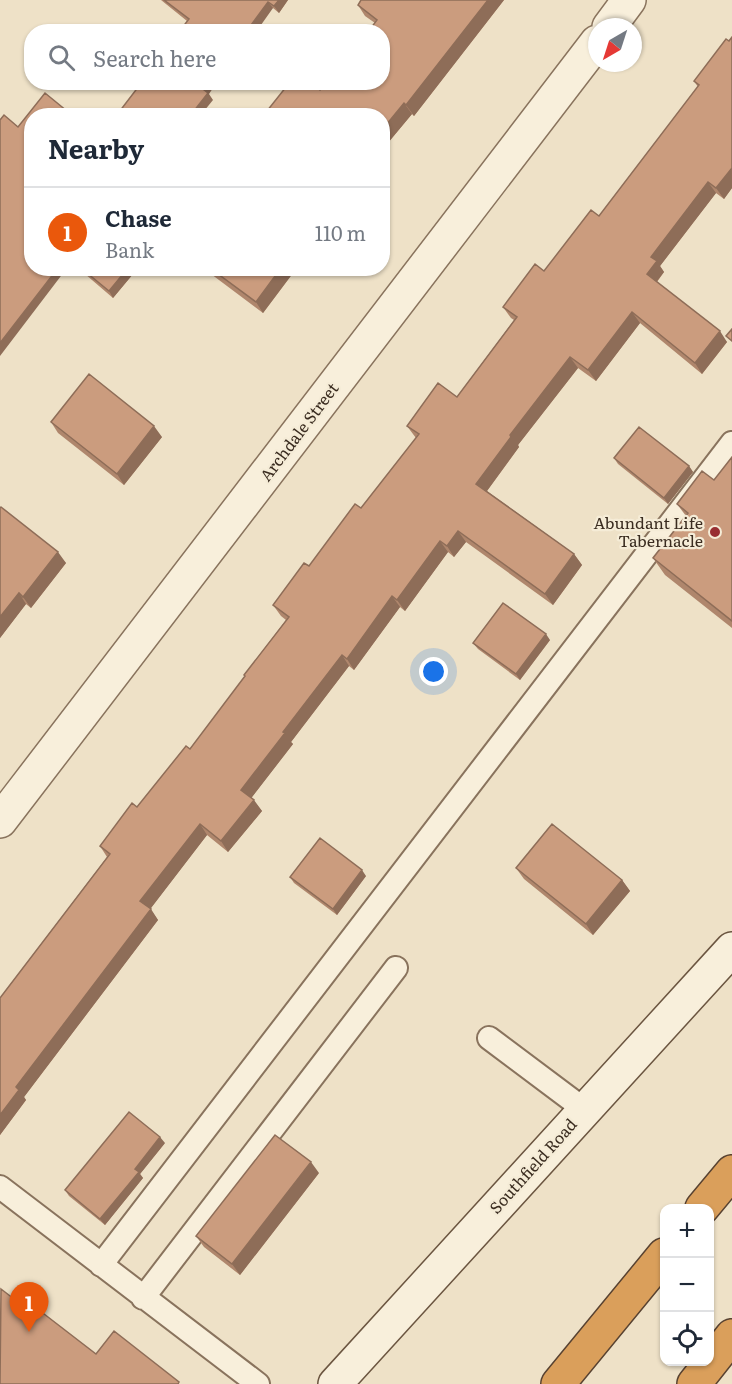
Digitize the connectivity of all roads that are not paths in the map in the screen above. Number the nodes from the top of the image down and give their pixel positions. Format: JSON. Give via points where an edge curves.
{"nodes":[{"id":1,"x":629,"y":0,"type":"edge"},
{"id":2,"x":616,"y":18,"type":"edge"},
{"id":3,"x":588,"y":54,"type":"edge"},
{"id":4,"x":732,"y":443,"type":"edge"},
{"id":5,"x":0,"y":821,"type":"edge"},
{"id":6,"x":732,"y":949,"type":"edge"},
{"id":7,"x":396,"y":968,"type":"dead end"},
{"id":8,"x":489,"y":1038,"type":"dead end"},
{"id":9,"x":585,"y":1110,"type":"junction"},
{"id":10,"x":732,"y":1172,"type":"edge"},
{"id":11,"x":0,"y":1187,"type":"edge"},
{"id":12,"x":706,"y":1204,"type":"edge"},
{"id":13,"x":662,"y":1258,"type":"edge"},
{"id":14,"x":100,"y":1266,"type":"junction"},
{"id":15,"x":143,"y":1298,"type":"junction"},
{"id":16,"x":732,"y":1336,"type":"edge"},
{"id":17,"x":258,"y":1384,"type":"edge"},
{"id":18,"x":335,"y":1384,"type":"edge"},
{"id":19,"x":558,"y":1384,"type":"edge"},
{"id":20,"x":694,"y":1384,"type":"edge"}],
"edges":[{"from":1,"to":2,"type":"street"},
{"from":3,"to":5,"type":"street","name":"Archdale Street"},
{"from":4,"to":14,"type":"lane"},
{"from":6,"to":9,"type":"street","name":"Southfield Road"},
{"from":7,"to":15,"type":"lane"},
{"from":8,"to":9,"type":"lane"},
{"from":9,"to":18,"type":"street","name":"Southfield Road"},
{"from":10,"to":12,"type":"highway"},
{"from":11,"to":14,"type":"lane"},
{"from":13,"to":19,"type":"highway"},
{"from":14,"to":15,"type":"lane"},
{"from":15,"to":17,"type":"lane"},
{"from":16,"to":20,"type":"highway"}]}
